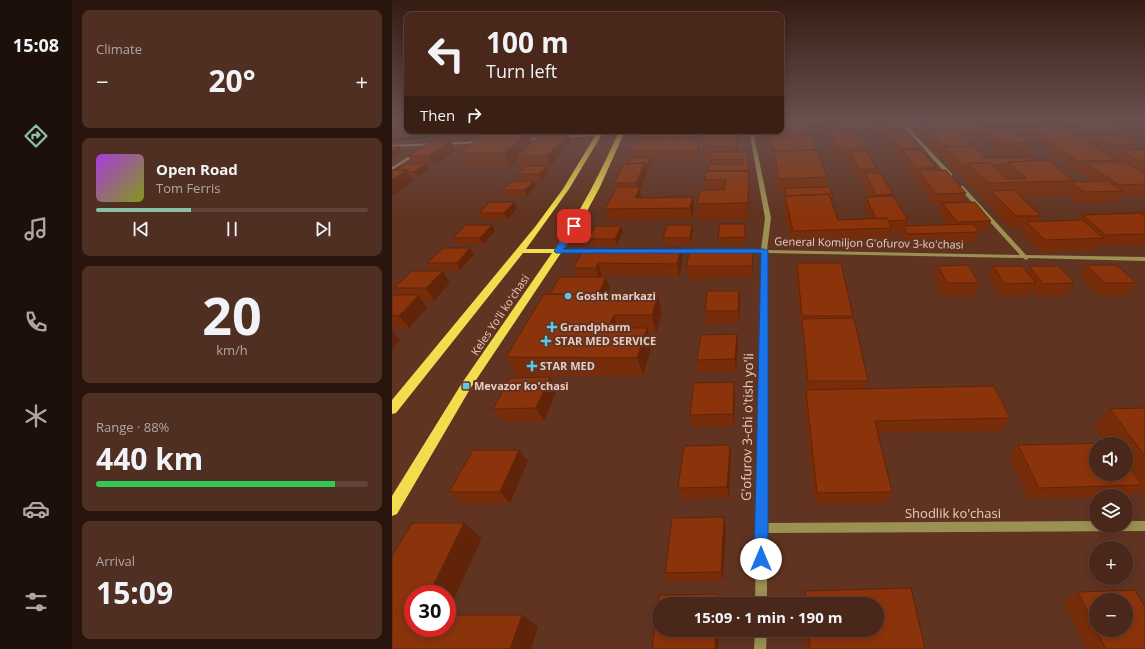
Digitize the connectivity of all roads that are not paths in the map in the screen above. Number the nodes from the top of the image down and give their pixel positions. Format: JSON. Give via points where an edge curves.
{"nodes":[{"id":1,"x":419,"y":151,"type":"edge"},
{"id":2,"x":589,"y":151,"type":"edge"},
{"id":3,"x":613,"y":151,"type":"edge"},
{"id":4,"x":755,"y":151,"type":"edge"},
{"id":5,"x":928,"y":151,"type":"edge"},
{"id":6,"x":392,"y":169,"type":"edge"},
{"id":7,"x":952,"y":178,"type":"edge"},
{"id":8,"x":958,"y":184,"type":"edge"},
{"id":9,"x":520,"y":251,"type":"junction"},
{"id":10,"x":558,"y":251,"type":"junction"},
{"id":11,"x":598,"y":251,"type":"edge"},
{"id":12,"x":670,"y":251,"type":"edge"},
{"id":13,"x":709,"y":251,"type":"edge"},
{"id":14,"x":733,"y":251,"type":"edge"},
{"id":15,"x":764,"y":251,"type":"junction"},
{"id":16,"x":1026,"y":258,"type":"junction"},
{"id":17,"x":1145,"y":259,"type":"edge"},
{"id":18,"x":392,"y":409,"type":"edge"},
{"id":19,"x":392,"y":509,"type":"edge"},
{"id":20,"x":1145,"y":526,"type":"edge"},
{"id":21,"x":761,"y":528,"type":"junction"},
{"id":22,"x":761,"y":597,"type":"edge"},
{"id":23,"x":760,"y":637,"type":"edge"},
{"id":24,"x":760,"y":649,"type":"edge"}],
"edges":[{"from":1,"to":6,"type":"street"},
{"from":2,"to":9,"type":"main road","name":"Keles Yoʻli koʻchasi","via":[[566,190]]},
{"from":3,"to":10,"type":"main road","name":"Keles Yoʻli koʻchasi","via":[[597,187]]},
{"from":4,"to":15,"type":"street","name":"G'ofurov 3-chi o'tish yo'li","via":[[768,218]]},
{"from":5,"to":7,"type":"street"},
{"from":8,"to":16,"type":"street"},
{"from":9,"to":10,"type":"main road"},
{"from":9,"to":18,"type":"main road","name":"Keles Yoʻli koʻchasi"},
{"from":10,"to":11,"type":"street"},
{"from":10,"to":19,"type":"main road","name":"Keles Yoʻli koʻchasi","via":[[466,386]]},
{"from":12,"to":13,"type":"street"},
{"from":14,"to":15,"type":"street","name":"General Komiljon Gʻofurov 3-koʻchasi"},
{"from":15,"to":16,"type":"street","name":"General Komiljon Gʻofurov 3-koʻchasi"},
{"from":15,"to":21,"type":"street","name":"G'ofurov 3-chi o'tish yo'li"},
{"from":16,"to":17,"type":"street","name":"General Komiljon Gʻofurov 3-koʻchasi"},
{"from":20,"to":21,"type":"street","name":"Shodlik ko'chasi"},
{"from":21,"to":22,"type":"street","name":"G'ofurov 3-chi o'tish yo'li"},
{"from":23,"to":24,"type":"street"}]}
